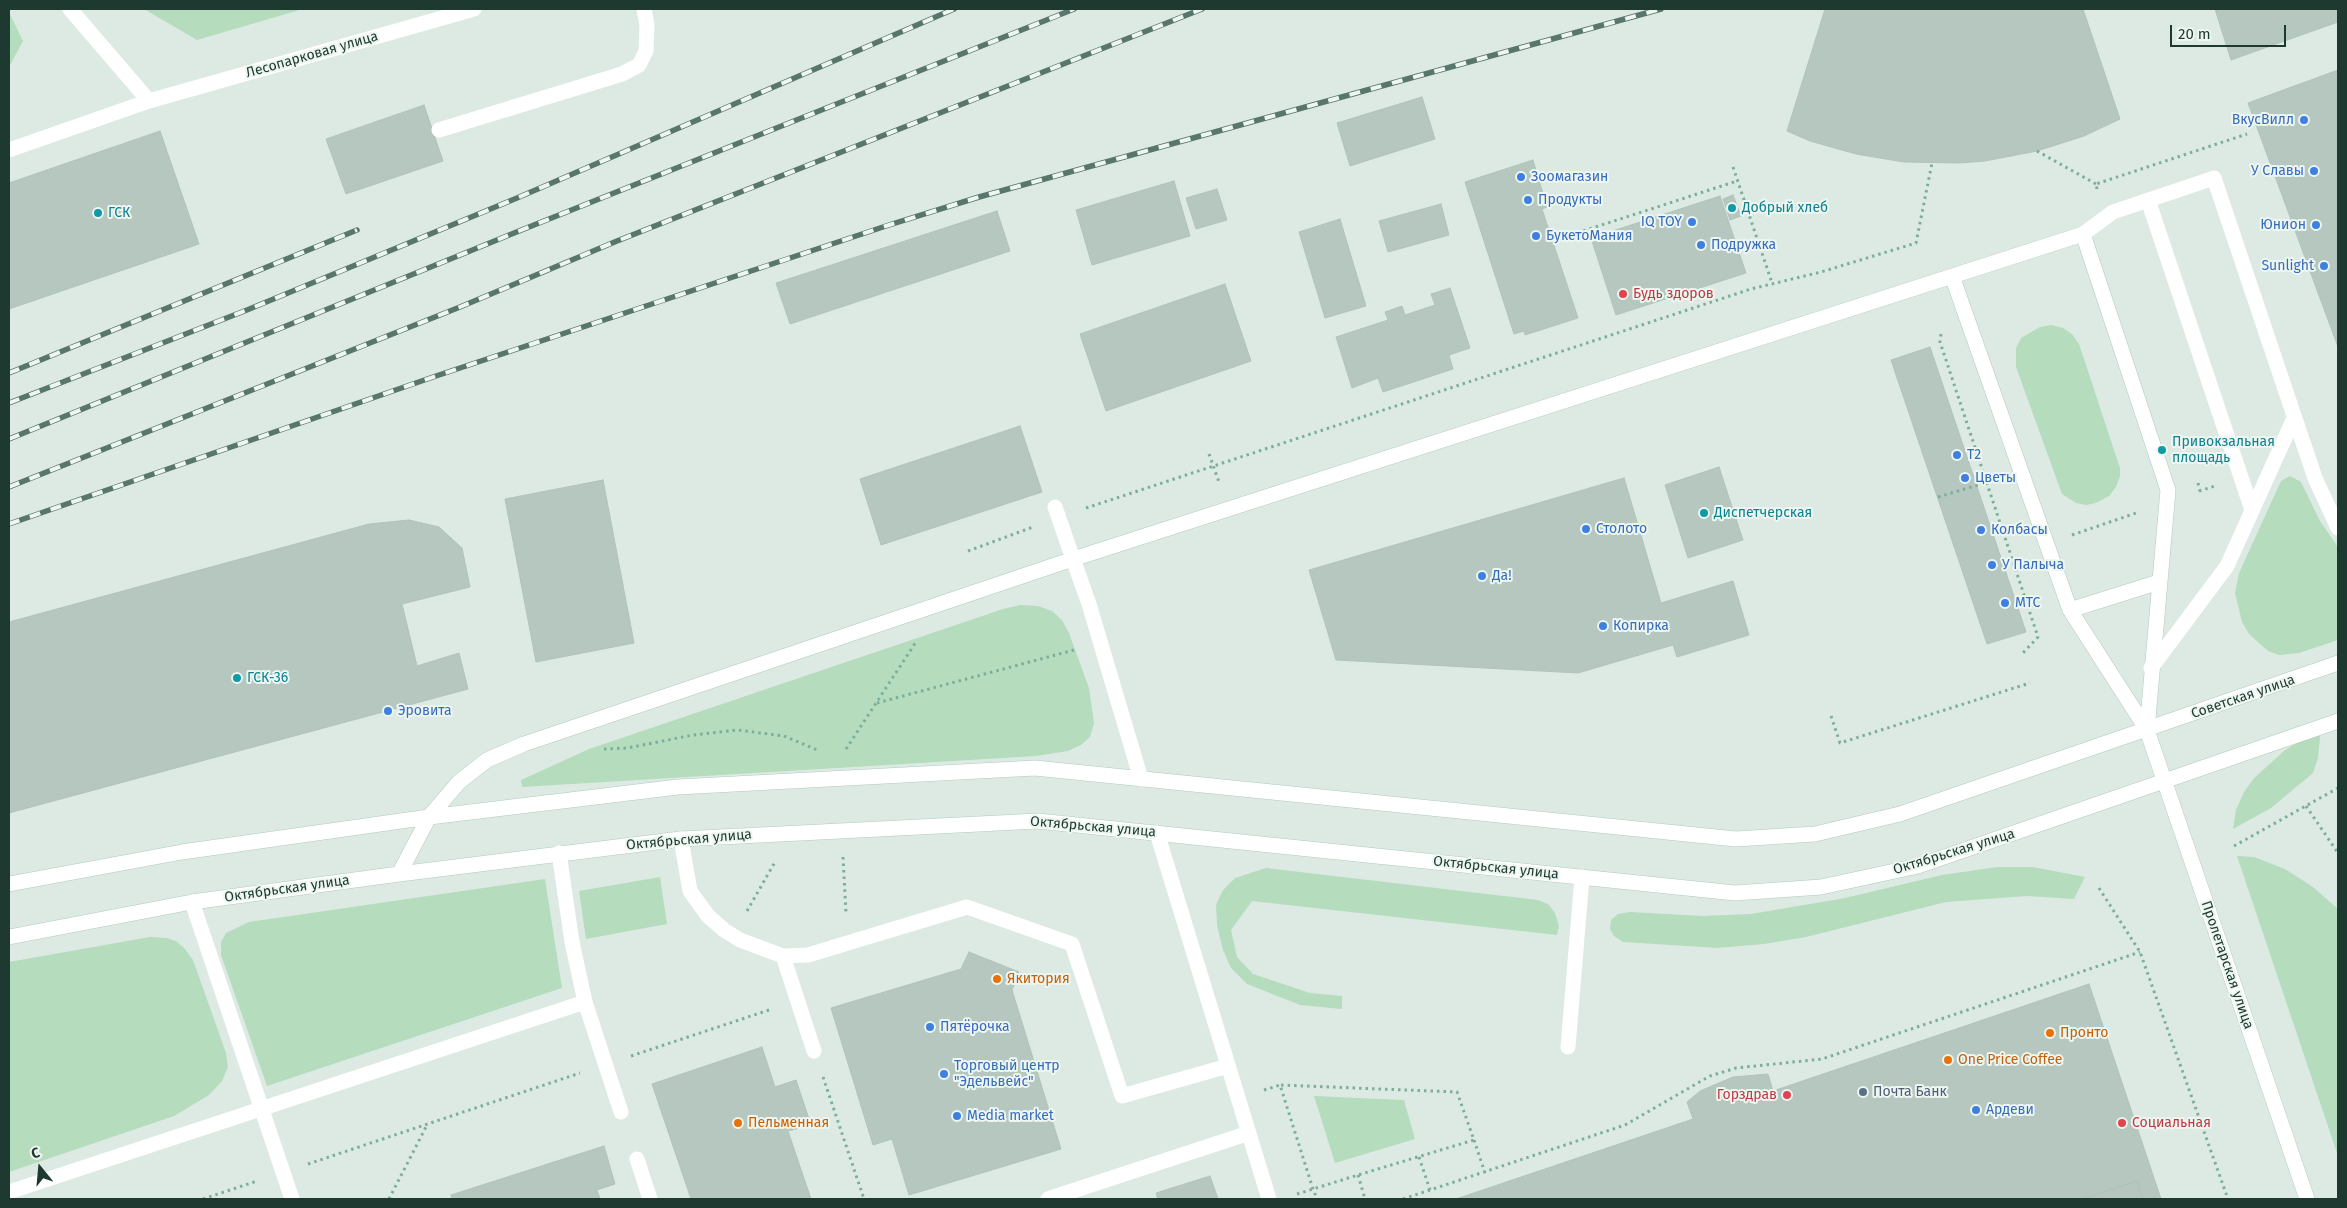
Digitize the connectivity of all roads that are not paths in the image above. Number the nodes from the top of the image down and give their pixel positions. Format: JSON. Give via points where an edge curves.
{"nodes":[{"id":1,"x":70,"y":9,"type":"edge"},
{"id":2,"x":474,"y":9,"type":"edge"},
{"id":3,"x":644,"y":9,"type":"edge"},
{"id":4,"x":149,"y":101,"type":"junction"},
{"id":5,"x":439,"y":130,"type":"dead end"},
{"id":6,"x":9,"y":150,"type":"edge"},
{"id":7,"x":2148,"y":200,"type":"junction"},
{"id":8,"x":2083,"y":234,"type":"junction"},
{"id":9,"x":1952,"y":276,"type":"junction"},
{"id":10,"x":2294,"y":418,"type":"junction"},
{"id":11,"x":2252,"y":510,"type":"junction"},
{"id":12,"x":1057,"y":512,"type":"road end"},
{"id":13,"x":2338,"y":528,"type":"edge"},
{"id":14,"x":1073,"y":559,"type":"junction"},
{"id":15,"x":2159,"y":582,"type":"junction"},
{"id":16,"x":2070,"y":610,"type":"junction"},
{"id":17,"x":2338,"y":663,"type":"edge"},
{"id":18,"x":2151,"y":668,"type":"junction"},
{"id":19,"x":2338,"y":721,"type":"edge"},
{"id":20,"x":2147,"y":730,"type":"junction"},
{"id":21,"x":1141,"y":779,"type":"junction"},
{"id":22,"x":2165,"y":781,"type":"junction"},
{"id":23,"x":430,"y":817,"type":"junction"},
{"id":24,"x":1157,"y":833,"type":"junction"},
{"id":25,"x":681,"y":839,"type":"junction"},
{"id":26,"x":559,"y":853,"type":"junction"},
{"id":27,"x":399,"y":874,"type":"junction"},
{"id":28,"x":1582,"y":877,"type":"junction"},
{"id":29,"x":9,"y":884,"type":"edge"},
{"id":30,"x":192,"y":902,"type":"junction"},
{"id":31,"x":9,"y":937,"type":"edge"},
{"id":32,"x":783,"y":956,"type":"junction"},
{"id":33,"x":585,"y":1002,"type":"junction"},
{"id":34,"x":1568,"y":1047,"type":"dead end"},
{"id":35,"x":814,"y":1050,"type":"road end"},
{"id":36,"x":1228,"y":1066,"type":"junction"},
{"id":37,"x":262,"y":1109,"type":"junction"},
{"id":38,"x":621,"y":1112,"type":"dead end"},
{"id":39,"x":1249,"y":1133,"type":"junction"},
{"id":40,"x":637,"y":1160,"type":"dead end"},
{"id":41,"x":9,"y":1192,"type":"edge"},
{"id":42,"x":292,"y":1199,"type":"edge"},
{"id":43,"x":650,"y":1199,"type":"edge"},
{"id":44,"x":1048,"y":1199,"type":"edge"},
{"id":45,"x":1269,"y":1199,"type":"edge"},
{"id":46,"x":2307,"y":1199,"type":"edge"}],
"edges":[{"from":1,"to":4,"type":"main road"},
{"from":2,"to":4,"type":"main road","name":"Лесопарковая улица"},
{"from":3,"to":5,"type":"main road","via":[[646,51],[639,65],[622,74]]},
{"from":4,"to":6,"type":"main road","name":"Лесопарковая улица"},
{"from":7,"to":8,"type":"main road","via":[[2113,212]]},
{"from":7,"to":10,"type":"main road","via":[[2214,178]]},
{"from":7,"to":11,"type":"main road"},
{"from":8,"to":9,"type":"main road"},
{"from":8,"to":15,"type":"main road","via":[[2168,490]]},
{"from":9,"to":14,"type":"main road"},
{"from":9,"to":16,"type":"main road"},
{"from":10,"to":11,"type":"main road"},
{"from":10,"to":13,"type":"main road","via":[[2323,499]]},
{"from":11,"to":18,"type":"main road","via":[[2227,566]]},
{"from":12,"to":14,"type":"main road"},
{"from":14,"to":21,"type":"main road"},
{"from":14,"to":23,"type":"main road","via":[[524,744],[488,760],[459,782]]},
{"from":15,"to":16,"type":"main road"},
{"from":15,"to":18,"type":"main road"},
{"from":16,"to":20,"type":"main road"},
{"from":17,"to":20,"type":"main road","name":"Советская улица"},
{"from":18,"to":20,"type":"main road"},
{"from":19,"to":22,"type":"main road"},
{"from":20,"to":21,"type":"main road","via":[[1900,814],[1815,834],[1736,839]]},
{"from":20,"to":22,"type":"main road","name":"Пролетарская улица"},
{"from":21,"to":23,"type":"main road","via":[[1035,768],[782,781],[678,787]]},
{"from":22,"to":28,"type":"main road","name":"Октябрьская улица","via":[[1918,866],[1821,887],[1735,893]]},
{"from":22,"to":46,"type":"main road","name":"Пролетарская улица"},
{"from":23,"to":27,"type":"main road"},
{"from":23,"to":29,"type":"main road","via":[[182,852]]},
{"from":24,"to":25,"type":"main road","name":"Октябрьская улица","via":[[1038,821]]},
{"from":24,"to":28,"type":"main road","name":"Октябрьская улица"},
{"from":24,"to":36,"type":"main road"},
{"from":25,"to":26,"type":"main road","name":"Октябрьская улица"},
{"from":25,"to":32,"type":"main road","via":[[690,891],[708,916],[734,936]]},
{"from":26,"to":27,"type":"main road","name":"Октябрьская улица"},
{"from":26,"to":33,"type":"main road"},
{"from":27,"to":30,"type":"main road","name":"Октябрьская улица"},
{"from":28,"to":34,"type":"main road"},
{"from":30,"to":31,"type":"main road","name":"Октябрьская улица"},
{"from":30,"to":37,"type":"main road"},
{"from":32,"to":35,"type":"main road"},
{"from":32,"to":36,"type":"main road","via":[[808,955],[967,907],[1072,944],[1122,1096]]},
{"from":33,"to":37,"type":"main road"},
{"from":33,"to":38,"type":"main road"},
{"from":36,"to":39,"type":"main road"},
{"from":37,"to":41,"type":"main road"},
{"from":37,"to":42,"type":"main road"},
{"from":39,"to":44,"type":"main road"},
{"from":39,"to":45,"type":"main road"},
{"from":40,"to":43,"type":"main road"}]}
